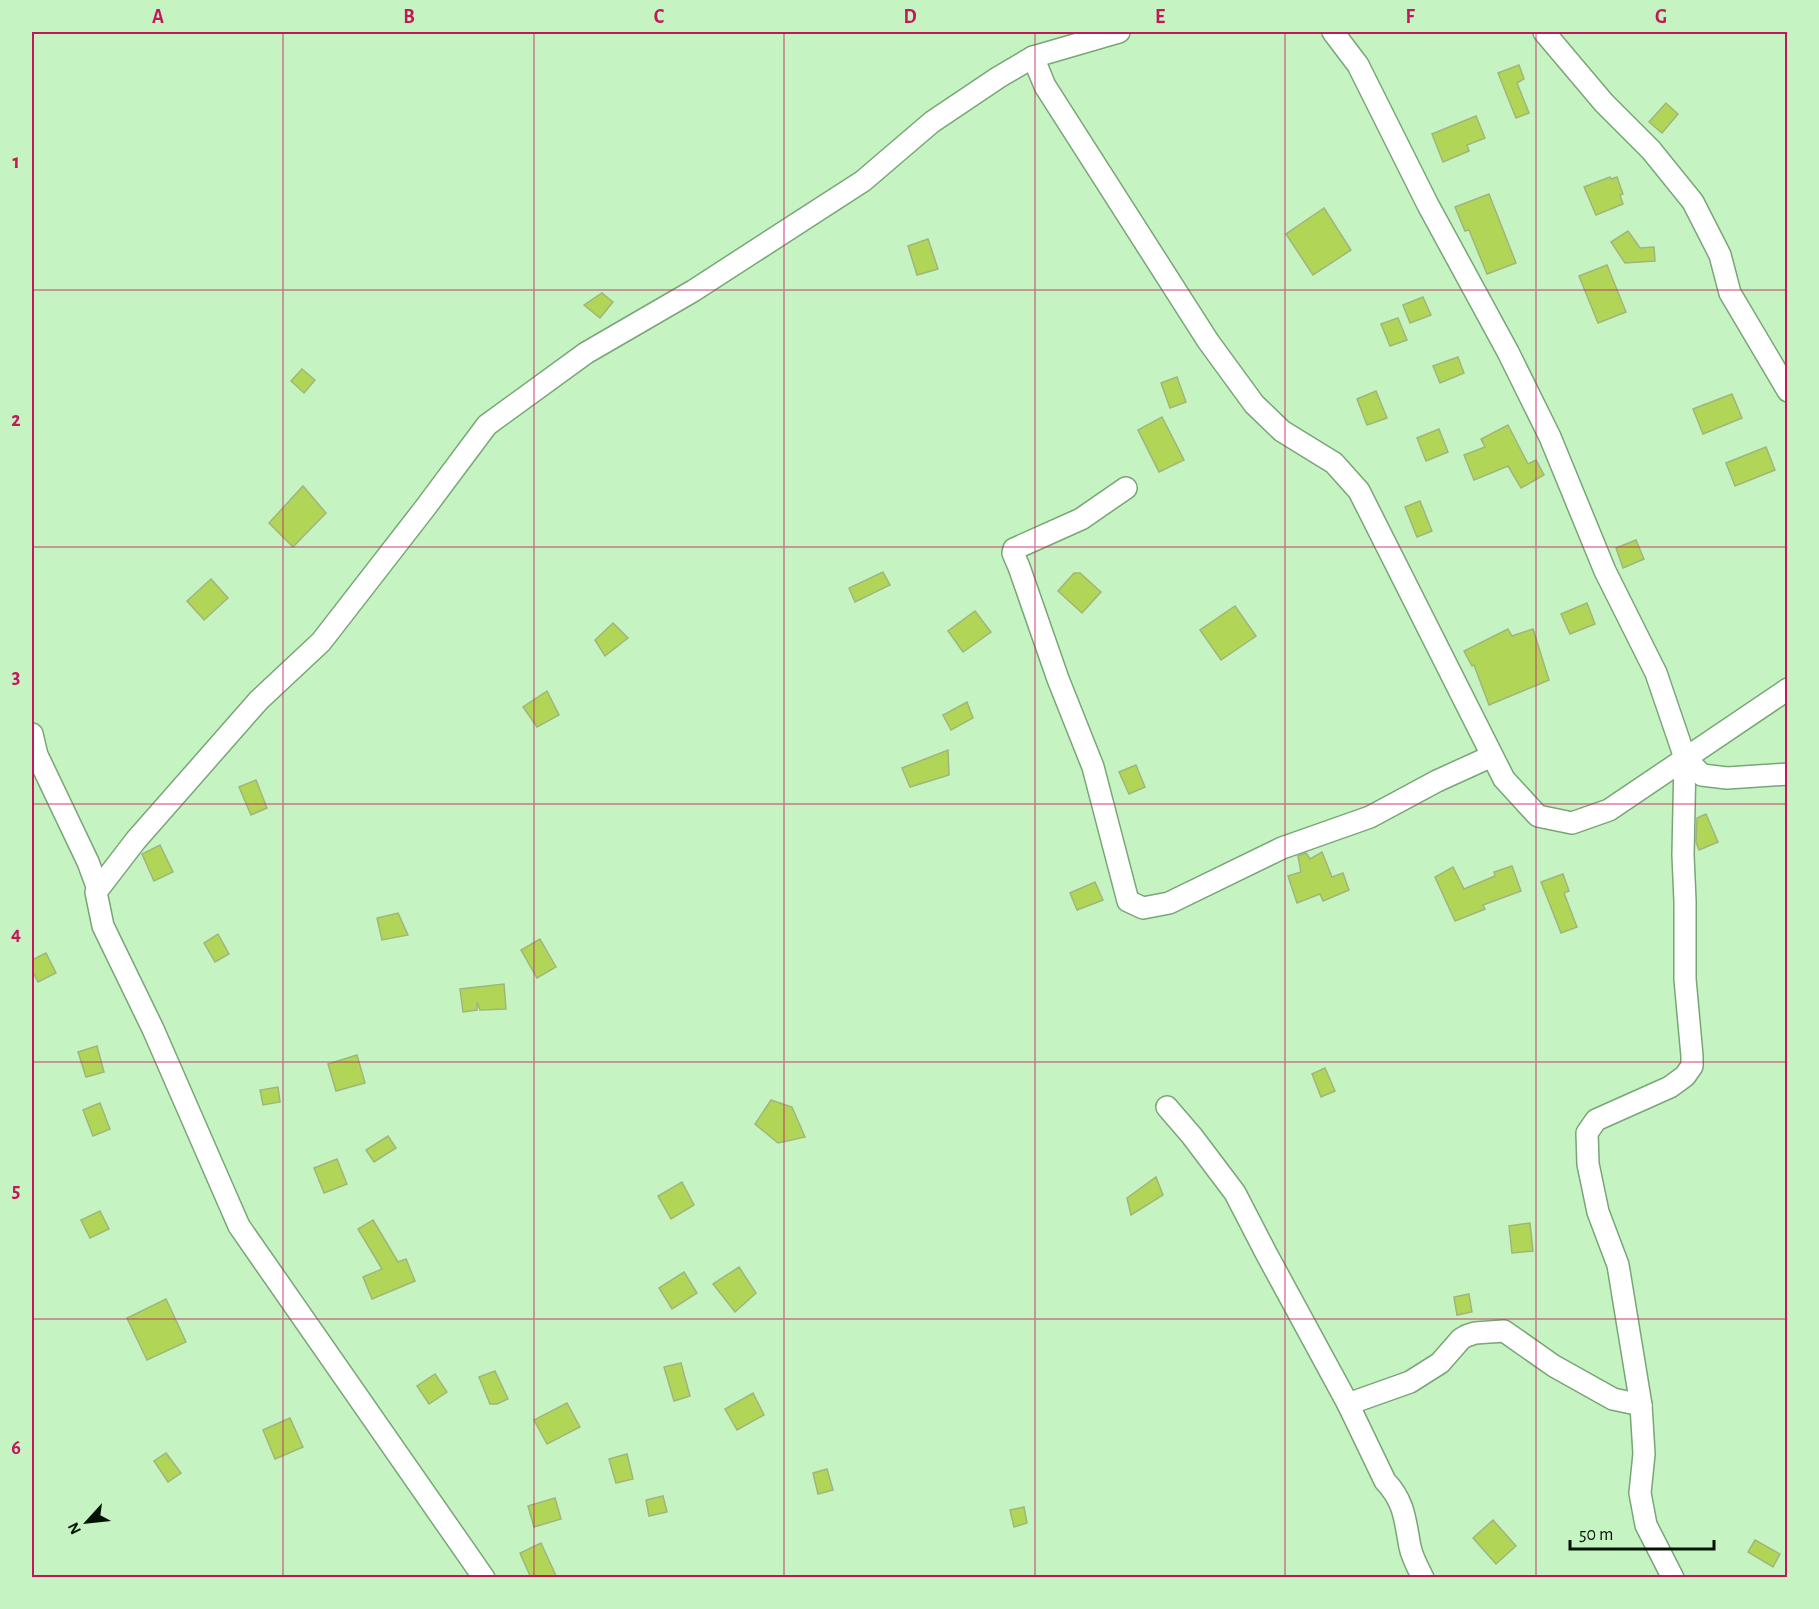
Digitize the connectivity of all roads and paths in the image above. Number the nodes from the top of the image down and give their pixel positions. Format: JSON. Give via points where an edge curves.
{"nodes":[{"id":1,"x":1119,"y":32,"type":"edge"},
{"id":2,"x":1332,"y":32,"type":"edge"},
{"id":3,"x":1544,"y":32,"type":"edge"},
{"id":4,"x":1033,"y":57,"type":"junction"},
{"id":5,"x":1788,"y":391,"type":"edge"},
{"id":6,"x":1126,"y":488,"type":"dead end"},
{"id":7,"x":1788,"y":689,"type":"edge"},
{"id":8,"x":32,"y":734,"type":"edge"},
{"id":9,"x":1492,"y":756,"type":"junction"},
{"id":10,"x":1685,"y":758,"type":"junction"},
{"id":11,"x":1788,"y":774,"type":"edge"},
{"id":12,"x":98,"y":889,"type":"junction"},
{"id":13,"x":1167,"y":1107,"type":"dead end"},
{"id":14,"x":1348,"y":1404,"type":"junction"},
{"id":15,"x":1641,"y":1405,"type":"junction"},
{"id":16,"x":484,"y":1578,"type":"edge"},
{"id":17,"x":1423,"y":1578,"type":"edge"},
{"id":18,"x":1673,"y":1578,"type":"edge"}],
"edges":[{"from":1,"to":4,"type":"street"},
{"from":2,"to":10,"type":"street","via":[[1358,65],[1550,437],[1605,571],[1656,673]]},
{"from":3,"to":5,"type":"street","via":[[1693,202],[1720,255],[1730,293]]},
{"from":4,"to":9,"type":"street","via":[[1045,86],[1208,341],[1254,404],[1282,430],[1334,463],[1359,491]]},
{"from":4,"to":12,"type":"street","via":[[932,122],[863,181],[693,291],[586,353],[487,425],[321,642],[259,700]]},
{"from":6,"to":9,"type":"street","via":[[1081,519],[1012,553],[1093,767],[1128,901],[1143,908],[1168,903],[1282,848],[1371,817]]},
{"from":7,"to":10,"type":"street"},
{"from":8,"to":12,"type":"street","via":[[37,754]]},
{"from":9,"to":10,"type":"street","via":[[1504,779],[1538,816],[1572,823],[1609,810]]},
{"from":10,"to":11,"type":"street","via":[[1702,776]]},
{"from":10,"to":15,"type":"street","via":[[1684,979],[1692,1066],[1670,1087],[1596,1120],[1587,1133],[1588,1164],[1598,1212],[1618,1265]]},
{"from":12,"to":16,"type":"street","via":[[103,926],[153,1029],[239,1226]]},
{"from":13,"to":14,"type":"street","via":[[1235,1193]]},
{"from":14,"to":15,"type":"street","via":[[1410,1382],[1440,1363],[1466,1336],[1504,1331],[1554,1366],[1613,1399]]},
{"from":14,"to":17,"type":"street","via":[[1385,1481],[1399,1500],[1410,1549]]},
{"from":15,"to":18,"type":"street","via":[[1644,1454],[1640,1493],[1646,1525]]}]}
